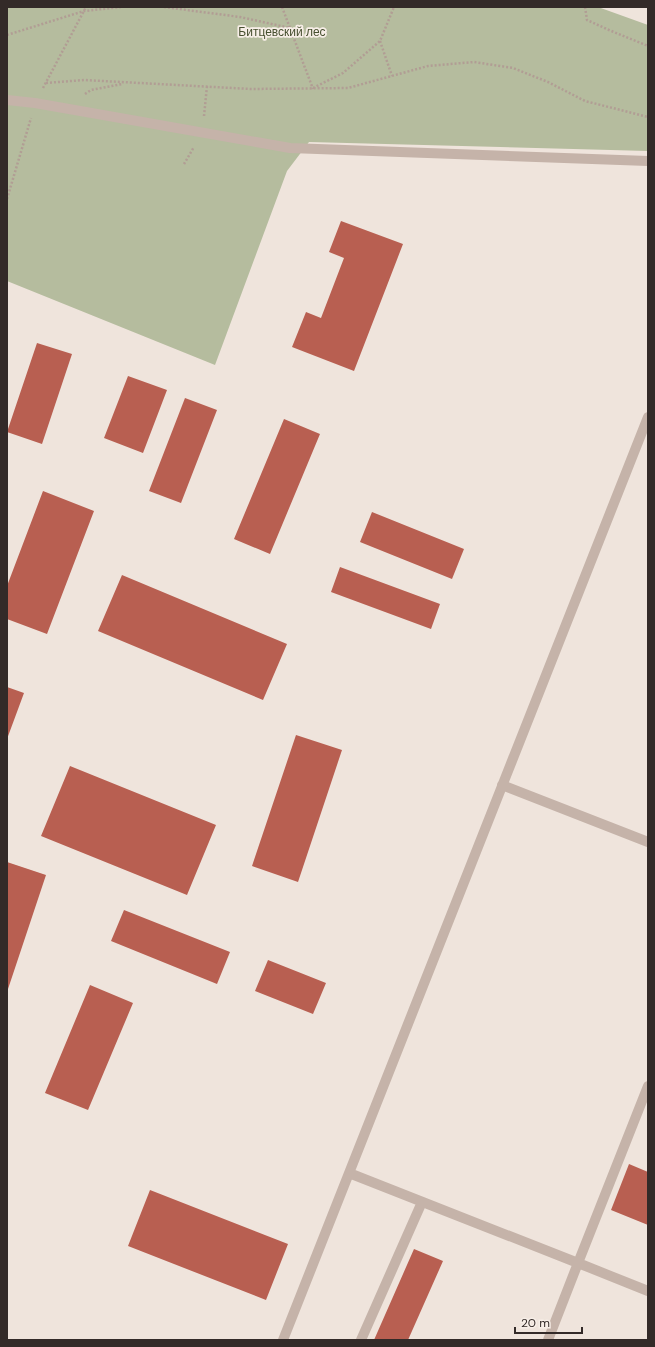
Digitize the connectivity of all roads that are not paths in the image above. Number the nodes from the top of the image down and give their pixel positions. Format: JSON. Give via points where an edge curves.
{"nodes":[{"id":1,"x":7,"y":100,"type":"edge"},
{"id":2,"x":648,"y":161,"type":"edge"},
{"id":3,"x":648,"y":417,"type":"edge"},
{"id":4,"x":502,"y":785,"type":"junction"},
{"id":5,"x":648,"y":842,"type":"edge"},
{"id":6,"x":648,"y":1086,"type":"edge"},
{"id":7,"x":349,"y":1173,"type":"junction"},
{"id":8,"x":422,"y":1202,"type":"junction"},
{"id":9,"x":578,"y":1263,"type":"junction"},
{"id":10,"x":648,"y":1290,"type":"edge"},
{"id":11,"x":283,"y":1340,"type":"edge"},
{"id":12,"x":361,"y":1340,"type":"edge"},
{"id":13,"x":548,"y":1340,"type":"edge"}],
"edges":[{"from":1,"to":2,"type":"street","via":[[290,148]]},
{"from":3,"to":4,"type":"street"},
{"from":4,"to":5,"type":"street"},
{"from":4,"to":7,"type":"street"},
{"from":6,"to":9,"type":"street"},
{"from":7,"to":8,"type":"street"},
{"from":7,"to":11,"type":"street"},
{"from":8,"to":9,"type":"street"},
{"from":8,"to":12,"type":"street"},
{"from":9,"to":10,"type":"street"},
{"from":9,"to":13,"type":"street"}]}
